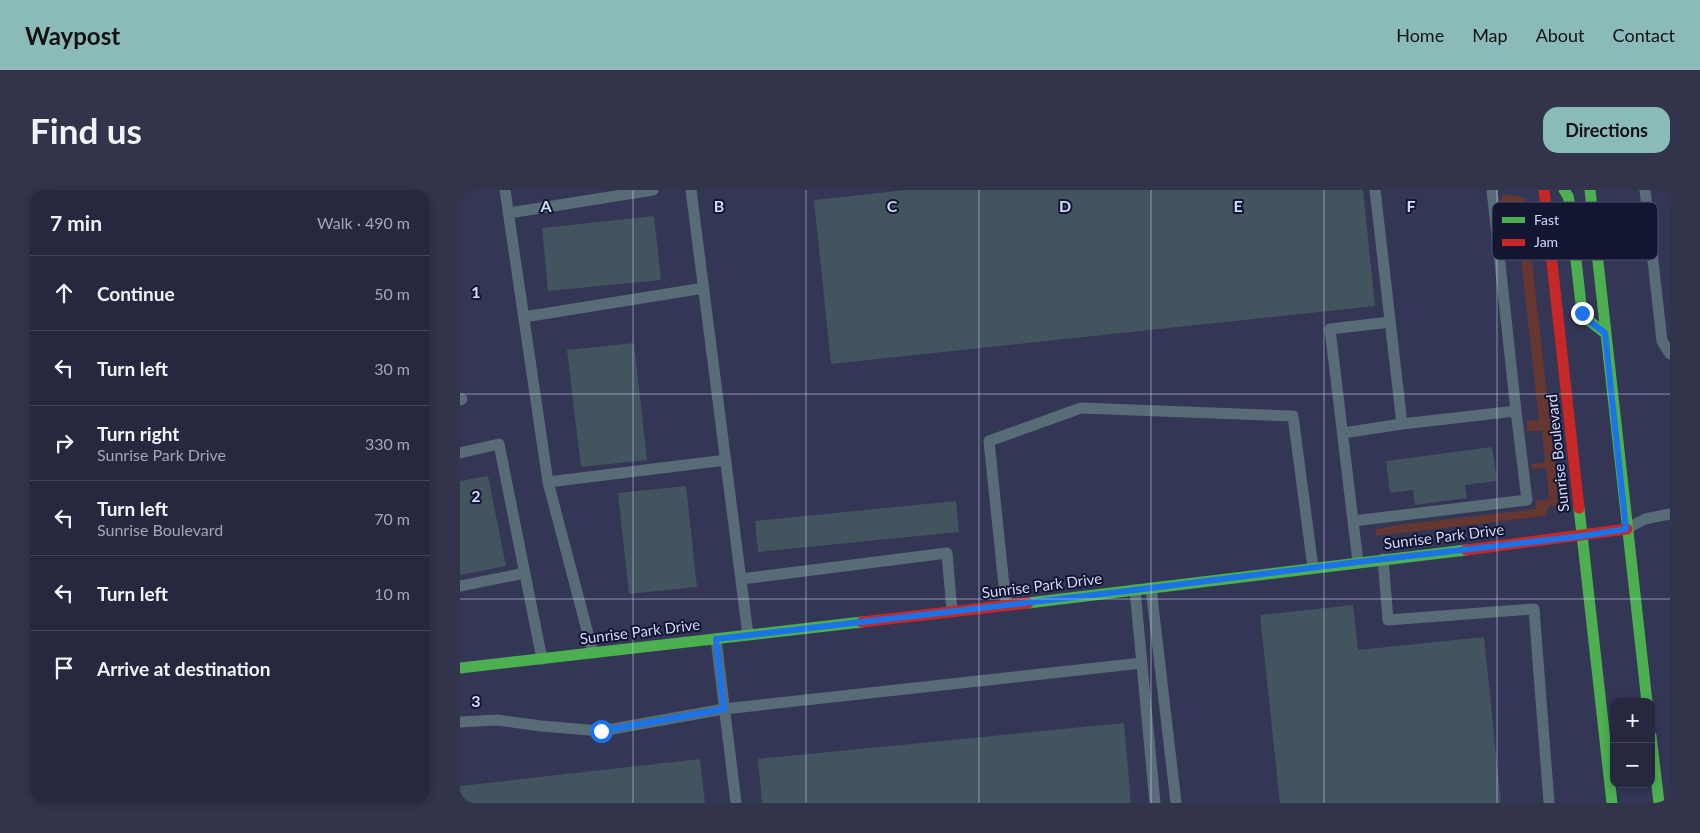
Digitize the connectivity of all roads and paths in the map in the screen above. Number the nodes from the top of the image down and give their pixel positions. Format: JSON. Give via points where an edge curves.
{"nodes":[{"id":1,"x":505,"y":190,"type":"edge"},
{"id":2,"x":653,"y":190,"type":"edge"},
{"id":3,"x":691,"y":190,"type":"edge"},
{"id":4,"x":1375,"y":190,"type":"edge"},
{"id":5,"x":1564,"y":190,"type":"edge"},
{"id":6,"x":1569,"y":202,"type":"edge"},
{"id":7,"x":509,"y":212,"type":"junction"},
{"id":8,"x":1500,"y":260,"type":"edge"},
{"id":9,"x":1552,"y":260,"type":"edge"},
{"id":10,"x":1576,"y":260,"type":"edge"},
{"id":11,"x":1597,"y":260,"type":"edge"},
{"id":12,"x":1653,"y":260,"type":"edge"},
{"id":13,"x":704,"y":288,"type":"junction"},
{"id":14,"x":524,"y":317,"type":"junction"},
{"id":15,"x":1390,"y":322,"type":"junction"},
{"id":16,"x":1605,"y":333,"type":"junction"},
{"id":17,"x":1670,"y":354,"type":"edge"},
{"id":18,"x":1516,"y":411,"type":"junction"},
{"id":19,"x":1402,"y":424,"type":"junction"},
{"id":20,"x":1343,"y":433,"type":"junction"},
{"id":21,"x":460,"y":453,"type":"edge"},
{"id":22,"x":726,"y":460,"type":"junction"},
{"id":23,"x":548,"y":482,"type":"junction"},
{"id":24,"x":1670,"y":514,"type":"edge"},
{"id":25,"x":1353,"y":521,"type":"junction"},
{"id":26,"x":1626,"y":529,"type":"junction"},
{"id":27,"x":1582,"y":536,"type":"junction"},
{"id":28,"x":1383,"y":559,"type":"junction"},
{"id":29,"x":1358,"y":562,"type":"junction"},
{"id":30,"x":1313,"y":568,"type":"junction"},
{"id":31,"x":525,"y":573,"type":"junction"},
{"id":32,"x":741,"y":579,"type":"junction"},
{"id":33,"x":460,"y":586,"type":"edge"},
{"id":34,"x":1151,"y":588,"type":"junction"},
{"id":35,"x":1135,"y":590,"type":"junction"},
{"id":36,"x":1006,"y":605,"type":"junction"},
{"id":37,"x":952,"y":612,"type":"junction"},
{"id":38,"x":748,"y":635,"type":"junction"},
{"id":39,"x":716,"y":639,"type":"junction"},
{"id":40,"x":593,"y":653,"type":"junction"},
{"id":41,"x":542,"y":659,"type":"junction"},
{"id":42,"x":1142,"y":663,"type":"junction"},
{"id":43,"x":460,"y":668,"type":"edge"},
{"id":44,"x":1647,"y":698,"type":"edge"},
{"id":45,"x":724,"y":709,"type":"junction"},
{"id":46,"x":460,"y":722,"type":"edge"},
{"id":47,"x":1652,"y":743,"type":"edge"},
{"id":48,"x":736,"y":803,"type":"edge"},
{"id":49,"x":1155,"y":803,"type":"edge"},
{"id":50,"x":1176,"y":803,"type":"edge"},
{"id":51,"x":1548,"y":803,"type":"edge"},
{"id":52,"x":1612,"y":803,"type":"edge"},
{"id":53,"x":1659,"y":803,"type":"edge"}],
"edges":[{"from":1,"to":7,"type":"lane"},
{"from":2,"to":7,"type":"lane"},
{"from":3,"to":13,"type":"lane"},
{"from":4,"to":15,"type":"lane"},
{"from":5,"to":6,"type":"main road"},
{"from":7,"to":14,"type":"lane"},
{"from":8,"to":18,"type":"lane"},
{"from":9,"to":27,"type":"main road","name":"Sunrise Boulevard"},
{"from":10,"to":16,"type":"main road","via":[[1582,313]]},
{"from":11,"to":16,"type":"main road"},
{"from":12,"to":17,"type":"lane","via":[[1662,341]]},
{"from":13,"to":14,"type":"lane"},
{"from":13,"to":22,"type":"lane"},
{"from":14,"to":23,"type":"lane"},
{"from":15,"to":19,"type":"lane"},
{"from":15,"to":20,"type":"lane","via":[[1330,329]]},
{"from":16,"to":26,"type":"main road"},
{"from":18,"to":19,"type":"lane"},
{"from":18,"to":25,"type":"lane","via":[[1527,500]]},
{"from":19,"to":20,"type":"lane"},
{"from":20,"to":25,"type":"lane"},
{"from":21,"to":31,"type":"lane","via":[[499,444]]},
{"from":22,"to":23,"type":"lane"},
{"from":22,"to":32,"type":"lane"},
{"from":23,"to":40,"type":"lane"},
{"from":24,"to":26,"type":"lane","via":[[1645,519]]},
{"from":25,"to":29,"type":"lane"},
{"from":26,"to":27,"type":"main road","name":"Sunrise Park Drive"},
{"from":26,"to":44,"type":"main road"},
{"from":27,"to":28,"type":"main road","name":"Sunrise Park Drive"},
{"from":27,"to":52,"type":"main road","name":"Sunrise Boulevard"},
{"from":28,"to":29,"type":"main road","name":"Sunrise Park Drive"},
{"from":28,"to":51,"type":"lane","via":[[1388,620],[1534,609]]},
{"from":29,"to":30,"type":"main road","name":"Sunrise Park Drive"},
{"from":30,"to":34,"type":"main road","name":"Sunrise Park Drive"},
{"from":30,"to":36,"type":"lane","via":[[1293,416],[1081,408],[989,441]]},
{"from":31,"to":33,"type":"lane"},
{"from":31,"to":41,"type":"lane"},
{"from":32,"to":37,"type":"lane","via":[[947,553]]},
{"from":32,"to":38,"type":"lane"},
{"from":34,"to":35,"type":"main road","name":"Sunrise Park Drive"},
{"from":34,"to":50,"type":"lane"},
{"from":35,"to":36,"type":"main road","name":"Sunrise Park Drive"},
{"from":35,"to":42,"type":"lane"},
{"from":36,"to":37,"type":"main road","name":"Sunrise Park Drive"},
{"from":37,"to":38,"type":"main road","name":"Sunrise Park Drive"},
{"from":38,"to":39,"type":"main road","name":"Sunrise Park Drive"},
{"from":39,"to":40,"type":"main road","name":"Sunrise Park Drive"},
{"from":39,"to":45,"type":"lane"},
{"from":40,"to":41,"type":"main road","name":"Sunrise Park Drive"},
{"from":41,"to":43,"type":"main road","name":"Sunrise Park Drive"},
{"from":42,"to":45,"type":"lane"},
{"from":42,"to":49,"type":"lane"},
{"from":45,"to":46,"type":"lane","via":[[601,731],[497,720]]},
{"from":45,"to":48,"type":"lane"},
{"from":47,"to":53,"type":"main road"}]}
